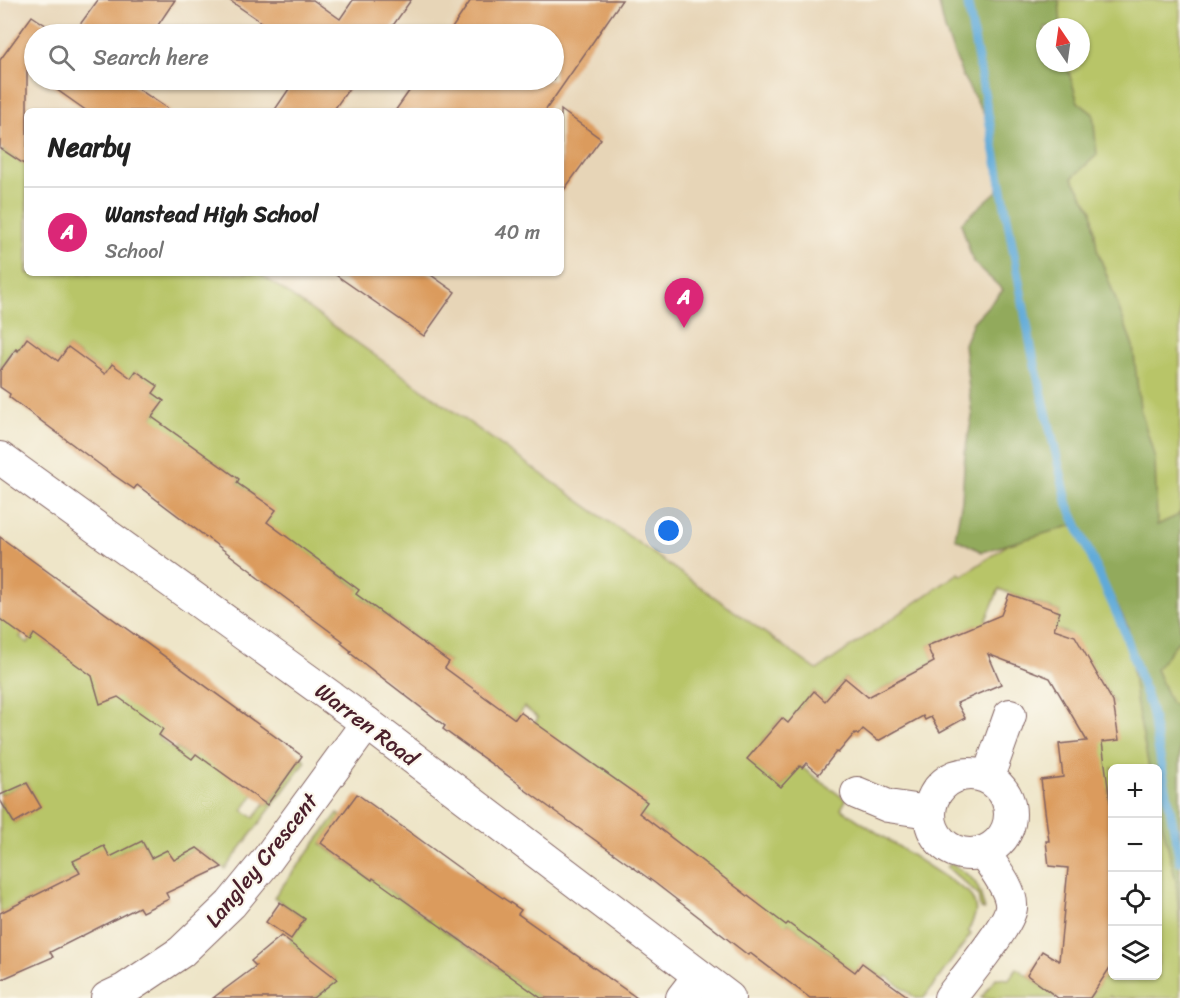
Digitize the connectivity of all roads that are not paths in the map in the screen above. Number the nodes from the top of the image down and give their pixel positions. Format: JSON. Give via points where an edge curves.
{"nodes":[{"id":1,"x":0,"y":458,"type":"edge"},
{"id":2,"x":1010,"y":715,"type":"dead end"},
{"id":3,"x":368,"y":723,"type":"junction"},
{"id":4,"x":988,"y":777,"type":"junction"},
{"id":5,"x":857,"y":794,"type":"dead end"},
{"id":6,"x":929,"y":812,"type":"junction"},
{"id":7,"x":984,"y":853,"type":"junction"},
{"id":8,"x":690,"y":987,"type":"edge"},
{"id":9,"x":107,"y":998,"type":"edge"},
{"id":10,"x":729,"y":998,"type":"edge"},
{"id":11,"x":950,"y":998,"type":"edge"}],
"edges":[{"from":1,"to":3,"type":"street","name":"Warren Road"},
{"from":2,"to":4,"type":"street"},
{"from":3,"to":8,"type":"street","name":"Warren Road"},
{"from":3,"to":9,"type":"street","name":"Langley Crescent","via":[[231,904],[181,952]]},
{"from":4,"to":6,"type":"street","via":[[975,774],[949,779],[935,794]]},
{"from":4,"to":7,"type":"street","via":[[1006,796],[1010,822],[1000,840]]},
{"from":5,"to":6,"type":"street","via":[[888,806]]},
{"from":6,"to":7,"type":"street","via":[[931,826],[946,847],[959,853]]},
{"from":7,"to":11,"type":"street","via":[[1007,889],[1011,908],[1000,930]]},
{"from":8,"to":10,"type":"street","name":"Warren Road"}]}
